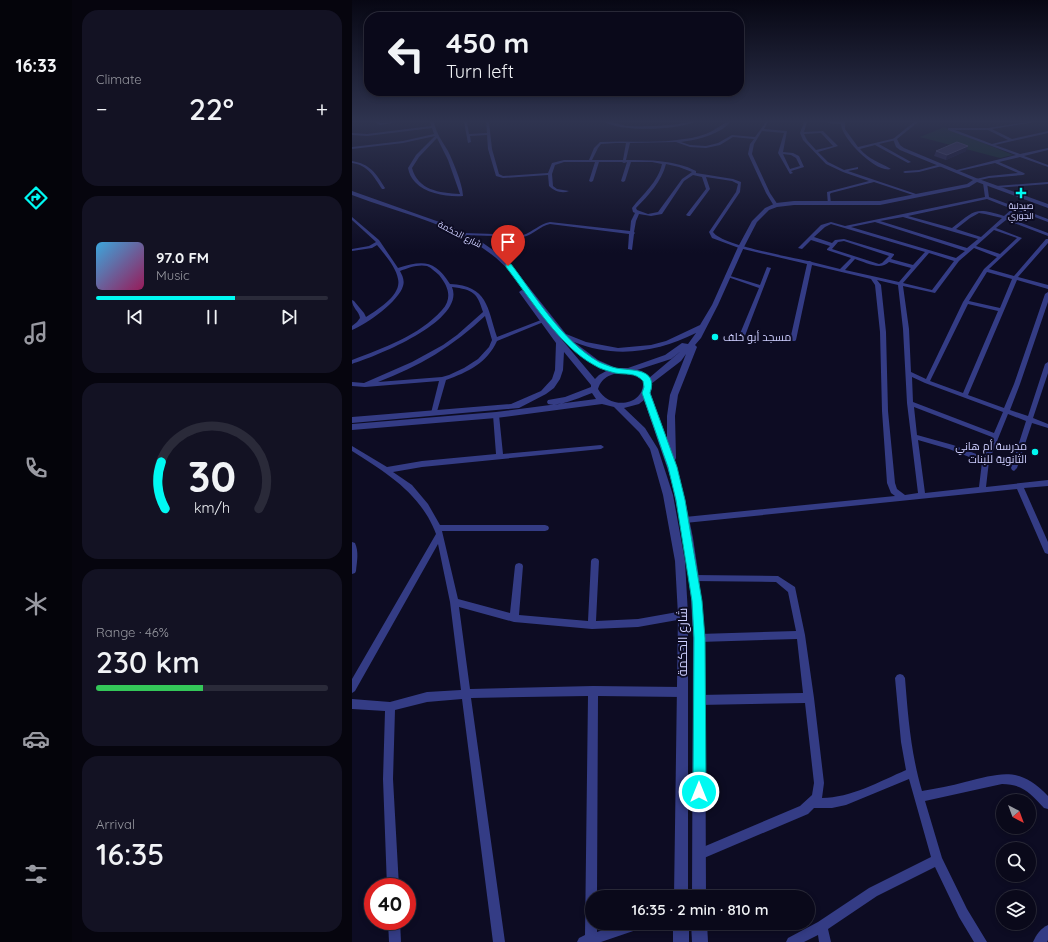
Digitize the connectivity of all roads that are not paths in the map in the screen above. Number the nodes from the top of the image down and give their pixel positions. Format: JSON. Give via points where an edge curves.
{"nodes":[{"id":1,"x":365,"y":166,"type":"edge"},
{"id":2,"x":411,"y":166,"type":"edge"},
{"id":3,"x":453,"y":166,"type":"edge"},
{"id":4,"x":494,"y":166,"type":"edge"},
{"id":5,"x":552,"y":166,"type":"edge"},
{"id":6,"x":596,"y":166,"type":"edge"},
{"id":7,"x":626,"y":166,"type":"edge"},
{"id":8,"x":663,"y":166,"type":"edge"},
{"id":9,"x":675,"y":166,"type":"edge"},
{"id":10,"x":756,"y":166,"type":"edge"},
{"id":11,"x":787,"y":166,"type":"edge"},
{"id":12,"x":802,"y":166,"type":"edge"},
{"id":13,"x":833,"y":166,"type":"edge"},
{"id":14,"x":882,"y":166,"type":"edge"},
{"id":15,"x":941,"y":166,"type":"joint"},
{"id":16,"x":975,"y":166,"type":"edge"},
{"id":17,"x":1006,"y":166,"type":"edge"},
{"id":18,"x":857,"y":168,"type":"dead end"},
{"id":19,"x":889,"y":169,"type":"dead end"},
{"id":20,"x":844,"y":171,"type":"junction"},
{"id":21,"x":955,"y":171,"type":"junction"},
{"id":22,"x":905,"y":172,"type":"dead end"},
{"id":23,"x":550,"y":174,"type":"junction"},
{"id":24,"x":693,"y":174,"type":"junction"},
{"id":25,"x":704,"y":176,"type":"junction"},
{"id":26,"x":975,"y":180,"type":"junction"},
{"id":27,"x":591,"y":181,"type":"dead end"},
{"id":28,"x":623,"y":181,"type":"dead end"},
{"id":29,"x":873,"y":181,"type":"junction"},
{"id":30,"x":984,"y":183,"type":"junction"},
{"id":31,"x":1048,"y":183,"type":"edge"},
{"id":32,"x":966,"y":185,"type":"junction"},
{"id":33,"x":996,"y":187,"type":"junction"},
{"id":34,"x":383,"y":188,"type":"dead end"},
{"id":35,"x":567,"y":191,"type":"dead end"},
{"id":36,"x":352,"y":193,"type":"edge"},
{"id":37,"x":918,"y":195,"type":"junction"},
{"id":38,"x":352,"y":197,"type":"edge"},
{"id":39,"x":987,"y":198,"type":"junction"},
{"id":40,"x":829,"y":204,"type":"junction"},
{"id":41,"x":776,"y":206,"type":"junction"},
{"id":42,"x":1048,"y":206,"type":"edge"},
{"id":43,"x":1015,"y":209,"type":"junction"},
{"id":44,"x":637,"y":212,"type":"junction"},
{"id":45,"x":688,"y":215,"type":"dead end"},
{"id":46,"x":902,"y":216,"type":"junction"},
{"id":47,"x":352,"y":218,"type":"edge"},
{"id":48,"x":1004,"y":218,"type":"junction"},
{"id":49,"x":872,"y":221,"type":"junction"},
{"id":50,"x":1048,"y":221,"type":"edge"},
{"id":51,"x":846,"y":227,"type":"junction"},
{"id":52,"x":993,"y":228,"type":"junction"},
{"id":53,"x":953,"y":230,"type":"junction"},
{"id":54,"x":633,"y":233,"type":"junction"},
{"id":55,"x":464,"y":234,"type":"junction"},
{"id":56,"x":1048,"y":235,"type":"edge"},
{"id":57,"x":876,"y":237,"type":"junction"},
{"id":58,"x":810,"y":238,"type":"junction"},
{"id":59,"x":981,"y":238,"type":"junction"},
{"id":60,"x":1048,"y":240,"type":"edge"},
{"id":61,"x":378,"y":243,"type":"junction"},
{"id":62,"x":832,"y":245,"type":"junction"},
{"id":63,"x":866,"y":246,"type":"junction"},
{"id":64,"x":741,"y":247,"type":"junction"},
{"id":65,"x":800,"y":248,"type":"dead end"},
{"id":66,"x":970,"y":248,"type":"junction"},
{"id":67,"x":352,"y":250,"type":"edge"},
{"id":68,"x":630,"y":250,"type":"dead end"},
{"id":69,"x":927,"y":252,"type":"junction"},
{"id":70,"x":1000,"y":256,"type":"junction"},
{"id":71,"x":854,"y":257,"type":"junction"},
{"id":72,"x":888,"y":260,"type":"junction"},
{"id":73,"x":957,"y":260,"type":"junction"},
{"id":74,"x":810,"y":262,"type":"junction"},
{"id":75,"x":914,"y":267,"type":"junction"},
{"id":76,"x":769,"y":268,"type":"dead end"},
{"id":77,"x":397,"y":270,"type":"junction"},
{"id":78,"x":842,"y":270,"type":"junction"},
{"id":79,"x":986,"y":270,"type":"junction"},
{"id":80,"x":727,"y":276,"type":"junction"},
{"id":81,"x":872,"y":277,"type":"junction"},
{"id":82,"x":1015,"y":278,"type":"junction"},
{"id":83,"x":900,"y":284,"type":"junction"},
{"id":84,"x":451,"y":285,"type":"junction"},
{"id":85,"x":762,"y":287,"type":"junction"},
{"id":86,"x":1048,"y":287,"type":"edge"},
{"id":87,"x":1048,"y":294,"type":"edge"},
{"id":88,"x":352,"y":302,"type":"edge"},
{"id":89,"x":966,"y":302,"type":"junction"},
{"id":90,"x":1002,"y":310,"type":"junction"},
{"id":91,"x":486,"y":312,"type":"junction"},
{"id":92,"x":543,"y":321,"type":"junction"},
{"id":93,"x":704,"y":324,"type":"junction"},
{"id":94,"x":352,"y":329,"type":"edge"},
{"id":95,"x":561,"y":334,"type":"junction"},
{"id":96,"x":696,"y":338,"type":"junction"},
{"id":97,"x":495,"y":340,"type":"junction"},
{"id":98,"x":793,"y":340,"type":"dead end"},
{"id":99,"x":740,"y":341,"type":"dead end"},
{"id":100,"x":560,"y":343,"type":"junction"},
{"id":101,"x":352,"y":362,"type":"edge"},
{"id":102,"x":1048,"y":364,"type":"edge"},
{"id":103,"x":616,"y":370,"type":"junction"},
{"id":104,"x":630,"y":370,"type":"junction"},
{"id":105,"x":909,"y":373,"type":"junction"},
{"id":106,"x":443,"y":379,"type":"junction"},
{"id":107,"x":927,"y":382,"type":"junction"},
{"id":108,"x":352,"y":384,"type":"edge"},
{"id":109,"x":648,"y":384,"type":"junction"},
{"id":110,"x":366,"y":385,"type":"junction"},
{"id":111,"x":594,"y":387,"type":"junction"},
{"id":112,"x":646,"y":393,"type":"junction"},
{"id":113,"x":965,"y":395,"type":"junction"},
{"id":114,"x":602,"y":402,"type":"junction"},
{"id":115,"x":910,"y":403,"type":"junction"},
{"id":116,"x":616,"y":405,"type":"junction"},
{"id":117,"x":508,"y":408,"type":"junction"},
{"id":118,"x":1006,"y":411,"type":"junction"},
{"id":119,"x":434,"y":413,"type":"junction"},
{"id":120,"x":496,"y":415,"type":"junction"},
{"id":121,"x":1029,"y":419,"type":"junction"},
{"id":122,"x":352,"y":420,"type":"edge"},
{"id":123,"x":1048,"y":426,"type":"edge"},
{"id":124,"x":352,"y":427,"type":"edge"},
{"id":125,"x":996,"y":436,"type":"junction"},
{"id":126,"x":915,"y":437,"type":"junction"},
{"id":127,"x":601,"y":447,"type":"dead end"},
{"id":128,"x":352,"y":448,"type":"edge"},
{"id":129,"x":500,"y":456,"type":"junction"},
{"id":130,"x":986,"y":461,"type":"junction"},
{"id":131,"x":672,"y":467,"type":"junction"},
{"id":132,"x":1014,"y":468,"type":"dead end"},
{"id":133,"x":387,"y":470,"type":"junction"},
{"id":134,"x":1048,"y":482,"type":"edge"},
{"id":135,"x":1019,"y":486,"type":"junction"},
{"id":136,"x":982,"y":490,"type":"junction"},
{"id":137,"x":922,"y":496,"type":"junction"},
{"id":138,"x":905,"y":498,"type":"junction"},
{"id":139,"x":685,"y":520,"type":"junction"},
{"id":140,"x":545,"y":528,"type":"dead end"},
{"id":141,"x":438,"y":532,"type":"junction"},
{"id":142,"x":352,"y":546,"type":"edge"},
{"id":143,"x":1048,"y":551,"type":"edge"},
{"id":144,"x":594,"y":562,"type":"dead end"},
{"id":145,"x":519,"y":566,"type":"dead end"},
{"id":146,"x":352,"y":571,"type":"edge"},
{"id":147,"x":693,"y":578,"type":"junction"},
{"id":148,"x":454,"y":602,"type":"junction"},
{"id":149,"x":683,"y":615,"type":"junction"},
{"id":150,"x":514,"y":618,"type":"junction"},
{"id":151,"x":592,"y":625,"type":"junction"},
{"id":152,"x":801,"y":635,"type":"junction"},
{"id":153,"x":699,"y":638,"type":"junction"},
{"id":154,"x":900,"y":678,"type":"dead end"},
{"id":155,"x":352,"y":688,"type":"edge"},
{"id":156,"x":593,"y":691,"type":"junction"},
{"id":157,"x":682,"y":692,"type":"junction"},
{"id":158,"x":467,"y":694,"type":"junction"},
{"id":159,"x":809,"y":698,"type":"junction"},
{"id":160,"x":699,"y":700,"type":"junction"},
{"id":161,"x":352,"y":704,"type":"edge"},
{"id":162,"x":390,"y":707,"type":"junction"},
{"id":163,"x":912,"y":773,"type":"junction"},
{"id":164,"x":918,"y":797,"type":"junction"},
{"id":165,"x":813,"y":803,"type":"junction"},
{"id":166,"x":1048,"y":804,"type":"edge"},
{"id":167,"x":700,"y":854,"type":"junction"},
{"id":168,"x":937,"y":860,"type":"junction"},
{"id":169,"x":393,"y":878,"type":"edge"},
{"id":170,"x":681,"y":890,"type":"edge"},
{"id":171,"x":699,"y":890,"type":"edge"},
{"id":172,"x":822,"y":926,"type":"junction"},
{"id":173,"x":394,"y":930,"type":"edge"},
{"id":174,"x":619,"y":930,"type":"edge"},
{"id":175,"x":681,"y":930,"type":"edge"},
{"id":176,"x":699,"y":930,"type":"edge"},
{"id":177,"x":1048,"y":931,"type":"edge"},
{"id":178,"x":587,"y":940,"type":"edge"},
{"id":179,"x":395,"y":942,"type":"edge"},
{"id":180,"x":499,"y":942,"type":"edge"},
{"id":181,"x":681,"y":942,"type":"edge"},
{"id":182,"x":700,"y":942,"type":"edge"},
{"id":183,"x":792,"y":942,"type":"edge"},
{"id":184,"x":824,"y":942,"type":"edge"},
{"id":185,"x":981,"y":942,"type":"edge"},
{"id":186,"x":1039,"y":942,"type":"edge"}],
"edges":[{"from":1,"to":34,"type":"street"},
{"from":2,"to":3,"type":"street","via":[[412,175],[418,183],[430,190],[462,195]]},
{"from":4,"to":23,"type":"street","via":[[497,175],[503,177]]},
{"from":5,"to":23,"type":"street"},
{"from":6,"to":27,"type":"street"},
{"from":7,"to":28,"type":"street"},
{"from":8,"to":44,"type":"street","via":[[656,180],[634,208]]},
{"from":9,"to":24,"type":"street","via":[[694,172]]},
{"from":10,"to":41,"type":"street"},
{"from":11,"to":12,"type":"street","via":[[790,171]]},
{"from":13,"to":20,"type":"street"},
{"from":14,"to":19,"type":"street"},
{"from":15,"to":21,"type":"street"},
{"from":15,"to":22,"type":"street"},
{"from":16,"to":21,"type":"street"},
{"from":17,"to":26,"type":"street","via":[[1023,174]]},
{"from":18,"to":20,"type":"street"},
{"from":20,"to":29,"type":"street"},
{"from":21,"to":26,"type":"street"},
{"from":23,"to":35,"type":"street","via":[[552,188]]},
{"from":24,"to":25,"type":"street"},
{"from":24,"to":44,"type":"street","via":[[683,180],[658,214]]},
{"from":25,"to":45,"type":"street","via":[[708,189]]},
{"from":25,"to":64,"type":"street","via":[[740,183],[738,192],[711,234]]},
{"from":26,"to":30,"type":"street"},
{"from":26,"to":32,"type":"street"},
{"from":29,"to":37,"type":"street"},
{"from":29,"to":40,"type":"street","via":[[828,193]]},
{"from":30,"to":32,"type":"street"},
{"from":30,"to":33,"type":"street"},
{"from":30,"to":39,"type":"street"},
{"from":31,"to":33,"type":"street"},
{"from":32,"to":37,"type":"street"},
{"from":33,"to":42,"type":"street"},
{"from":36,"to":55,"type":"street","name":"شارع الحكمة"},
{"from":37,"to":40,"type":"street","via":[[871,204]]},
{"from":38,"to":92,"type":"street","name":"شارع الحكمة","via":[[410,216],[475,246],[506,271]]},
{"from":39,"to":43,"type":"street"},
{"from":39,"to":46,"type":"street"},
{"from":40,"to":41,"type":"street","via":[[794,203]]},
{"from":41,"to":64,"type":"street","via":[[767,208],[761,214]]},
{"from":43,"to":48,"type":"street"},
{"from":43,"to":50,"type":"street"},
{"from":44,"to":54,"type":"street","via":[[632,223]]},
{"from":46,"to":49,"type":"street"},
{"from":46,"to":53,"type":"street"},
{"from":47,"to":61,"type":"street"},
{"from":48,"to":52,"type":"street"},
{"from":48,"to":53,"type":"street","via":[[979,212]]},
{"from":48,"to":56,"type":"street"},
{"from":49,"to":51,"type":"street"},
{"from":49,"to":66,"type":"street"},
{"from":51,"to":57,"type":"street"},
{"from":51,"to":58,"type":"street","via":[[828,223]]},
{"from":52,"to":59,"type":"street"},
{"from":52,"to":70,"type":"street","via":[[1020,237]]},
{"from":53,"to":59,"type":"street"},
{"from":54,"to":55,"type":"street","via":[[550,223],[543,224],[532,234],[523,236]]},
{"from":54,"to":68,"type":"street"},
{"from":55,"to":95,"type":"street","name":"شارع الحكمة","via":[[484,246],[508,266]]},
{"from":57,"to":63,"type":"street"},
{"from":57,"to":69,"type":"street"},
{"from":58,"to":62,"type":"street"},
{"from":58,"to":65,"type":"street"},
{"from":59,"to":66,"type":"street"},
{"from":60,"to":82,"type":"street"},
{"from":61,"to":67,"type":"street"},
{"from":61,"to":77,"type":"street"},
{"from":62,"to":63,"type":"street","via":[[842,240]]},
{"from":62,"to":71,"type":"street","via":[[831,251]]},
{"from":63,"to":72,"type":"street","via":[[891,254]]},
{"from":64,"to":74,"type":"street"},
{"from":64,"to":80,"type":"street"},
{"from":66,"to":70,"type":"street"},
{"from":66,"to":73,"type":"street"},
{"from":69,"to":73,"type":"street"},
{"from":69,"to":75,"type":"street"},
{"from":70,"to":79,"type":"street"},
{"from":71,"to":72,"type":"street","via":[[879,265]]},
{"from":71,"to":78,"type":"street"},
{"from":72,"to":75,"type":"street"},
{"from":73,"to":83,"type":"street","via":[[933,292]]},
{"from":74,"to":78,"type":"street"},
{"from":74,"to":98,"type":"street"},
{"from":75,"to":83,"type":"street"},
{"from":76,"to":85,"type":"street"},
{"from":77,"to":84,"type":"street","via":[[428,265]]},
{"from":77,"to":94,"type":"street","via":[[401,280],[397,294],[390,302]]},
{"from":78,"to":81,"type":"street"},
{"from":79,"to":82,"type":"street"},
{"from":79,"to":89,"type":"street"},
{"from":80,"to":85,"type":"street"},
{"from":80,"to":93,"type":"street"},
{"from":81,"to":83,"type":"street"},
{"from":81,"to":138,"type":"street","via":[[878,286],[883,332],[885,411],[891,483],[894,491]]},
{"from":82,"to":86,"type":"street"},
{"from":82,"to":90,"type":"street"},
{"from":83,"to":105,"type":"street"},
{"from":84,"to":91,"type":"street","via":[[467,287],[478,294]]},
{"from":84,"to":101,"type":"street","via":[[449,303],[436,318],[412,336]]},
{"from":85,"to":99,"type":"street"},
{"from":87,"to":118,"type":"street"},
{"from":88,"to":94,"type":"street","via":[[363,318]]},
{"from":89,"to":90,"type":"street"},
{"from":89,"to":107,"type":"street"},
{"from":90,"to":113,"type":"street"},
{"from":91,"to":97,"type":"street"},
{"from":91,"to":110,"type":"street","via":[[461,335],[430,356]]},
{"from":92,"to":97,"type":"street"},
{"from":92,"to":100,"type":"street","name":"شارع الحكمة"},
{"from":93,"to":95,"type":"street","via":[[683,337],[646,349],[594,347]]},
{"from":93,"to":96,"type":"street"},
{"from":93,"to":104,"type":"street","via":[[676,353],[658,362]]},
{"from":95,"to":103,"type":"street","name":"شارع الحكمة","via":[[589,359]]},
{"from":96,"to":109,"type":"street","via":[[684,354]]},
{"from":96,"to":131,"type":"street","via":[[674,395],[670,430]]},
{"from":97,"to":106,"type":"street","via":[[492,350],[483,359],[458,374]]},
{"from":100,"to":111,"type":"street","name":"شارع الحكمة"},
{"from":100,"to":117,"type":"street","via":[[560,369],[552,386],[535,398]]},
{"from":102,"to":121,"type":"street"},
{"from":103,"to":104,"type":"street"},
{"from":103,"to":111,"type":"street","via":[[603,375]]},
{"from":104,"to":109,"type":"street","via":[[642,375]]},
{"from":105,"to":107,"type":"street"},
{"from":105,"to":115,"type":"street"},
{"from":106,"to":110,"type":"street"},
{"from":106,"to":119,"type":"street"},
{"from":107,"to":113,"type":"street"},
{"from":108,"to":110,"type":"street"},
{"from":109,"to":112,"type":"street"},
{"from":111,"to":114,"type":"street","via":[[596,396]]},
{"from":111,"to":117,"type":"street","via":[[556,401]]},
{"from":112,"to":116,"type":"street","via":[[632,403]]},
{"from":112,"to":131,"type":"street","name":"شارع الحكمة"},
{"from":113,"to":118,"type":"street"},
{"from":114,"to":116,"type":"street"},
{"from":114,"to":120,"type":"street"},
{"from":115,"to":125,"type":"street"},
{"from":115,"to":126,"type":"street"},
{"from":116,"to":149,"type":"street","name":"شارع الحكمة","via":[[649,438],[663,475],[680,562]]},
{"from":117,"to":119,"type":"street"},
{"from":118,"to":121,"type":"street"},
{"from":118,"to":125,"type":"street"},
{"from":119,"to":122,"type":"street"},
{"from":120,"to":124,"type":"street"},
{"from":120,"to":129,"type":"street"},
{"from":121,"to":123,"type":"street"},
{"from":121,"to":132,"type":"street"},
{"from":125,"to":130,"type":"street"},
{"from":126,"to":130,"type":"street","via":[[951,447]]},
{"from":126,"to":137,"type":"street"},
{"from":127,"to":129,"type":"street"},
{"from":128,"to":133,"type":"street"},
{"from":129,"to":133,"type":"street"},
{"from":130,"to":136,"type":"street"},
{"from":131,"to":139,"type":"street","name":"شارع الحكمة"},
{"from":133,"to":141,"type":"street","via":[[419,498]]},
{"from":134,"to":135,"type":"street"},
{"from":135,"to":136,"type":"street"},
{"from":135,"to":143,"type":"street"},
{"from":136,"to":137,"type":"street"},
{"from":137,"to":138,"type":"street"},
{"from":138,"to":139,"type":"street"},
{"from":139,"to":147,"type":"street","name":"شارع الحكمة"},
{"from":140,"to":141,"type":"street"},
{"from":141,"to":148,"type":"street"},
{"from":141,"to":155,"type":"street"},
{"from":142,"to":146,"type":"street"},
{"from":144,"to":151,"type":"street"},
{"from":145,"to":150,"type":"street"},
{"from":147,"to":152,"type":"street","via":[[778,579],[792,590]]},
{"from":147,"to":153,"type":"street","name":"شارع الحكمة"},
{"from":148,"to":150,"type":"street"},
{"from":148,"to":158,"type":"street"},
{"from":149,"to":151,"type":"street","via":[[638,623]]},
{"from":149,"to":157,"type":"street","name":"شارع الحكمة"},
{"from":150,"to":151,"type":"street"},
{"from":152,"to":153,"type":"street"},
{"from":152,"to":159,"type":"street"},
{"from":153,"to":160,"type":"street","name":"شارع الحكمة"},
{"from":154,"to":163,"type":"street","via":[[906,742]]},
{"from":156,"to":157,"type":"street"},
{"from":156,"to":158,"type":"street"},
{"from":156,"to":178,"type":"street"},
{"from":157,"to":170,"type":"street","name":"شارع الحكمة"},
{"from":158,"to":162,"type":"street","via":[[427,696]]},
{"from":158,"to":180,"type":"street"},
{"from":159,"to":160,"type":"street"},
{"from":159,"to":165,"type":"street","via":[[819,783],[818,794]]},
{"from":160,"to":167,"type":"street","name":"شارع الحكمة"},
{"from":161,"to":162,"type":"street"},
{"from":162,"to":169,"type":"street","via":[[388,779]]},
{"from":163,"to":164,"type":"street"},
{"from":163,"to":165,"type":"street","via":[[846,800]]},
{"from":164,"to":166,"type":"street","via":[[1008,778],[1023,782]]},
{"from":164,"to":168,"type":"street"},
{"from":165,"to":167,"type":"street","via":[[799,813]]},
{"from":167,"to":171,"type":"street","name":"شارع الحكمة"},
{"from":168,"to":172,"type":"street","via":[[873,892]]},
{"from":168,"to":185,"type":"street","via":[[963,913]]},
{"from":172,"to":183,"type":"street"},
{"from":172,"to":184,"type":"street"},
{"from":173,"to":179,"type":"street"},
{"from":174,"to":178,"type":"street"},
{"from":175,"to":181,"type":"street"},
{"from":176,"to":182,"type":"street"},
{"from":177,"to":186,"type":"street"}]}
